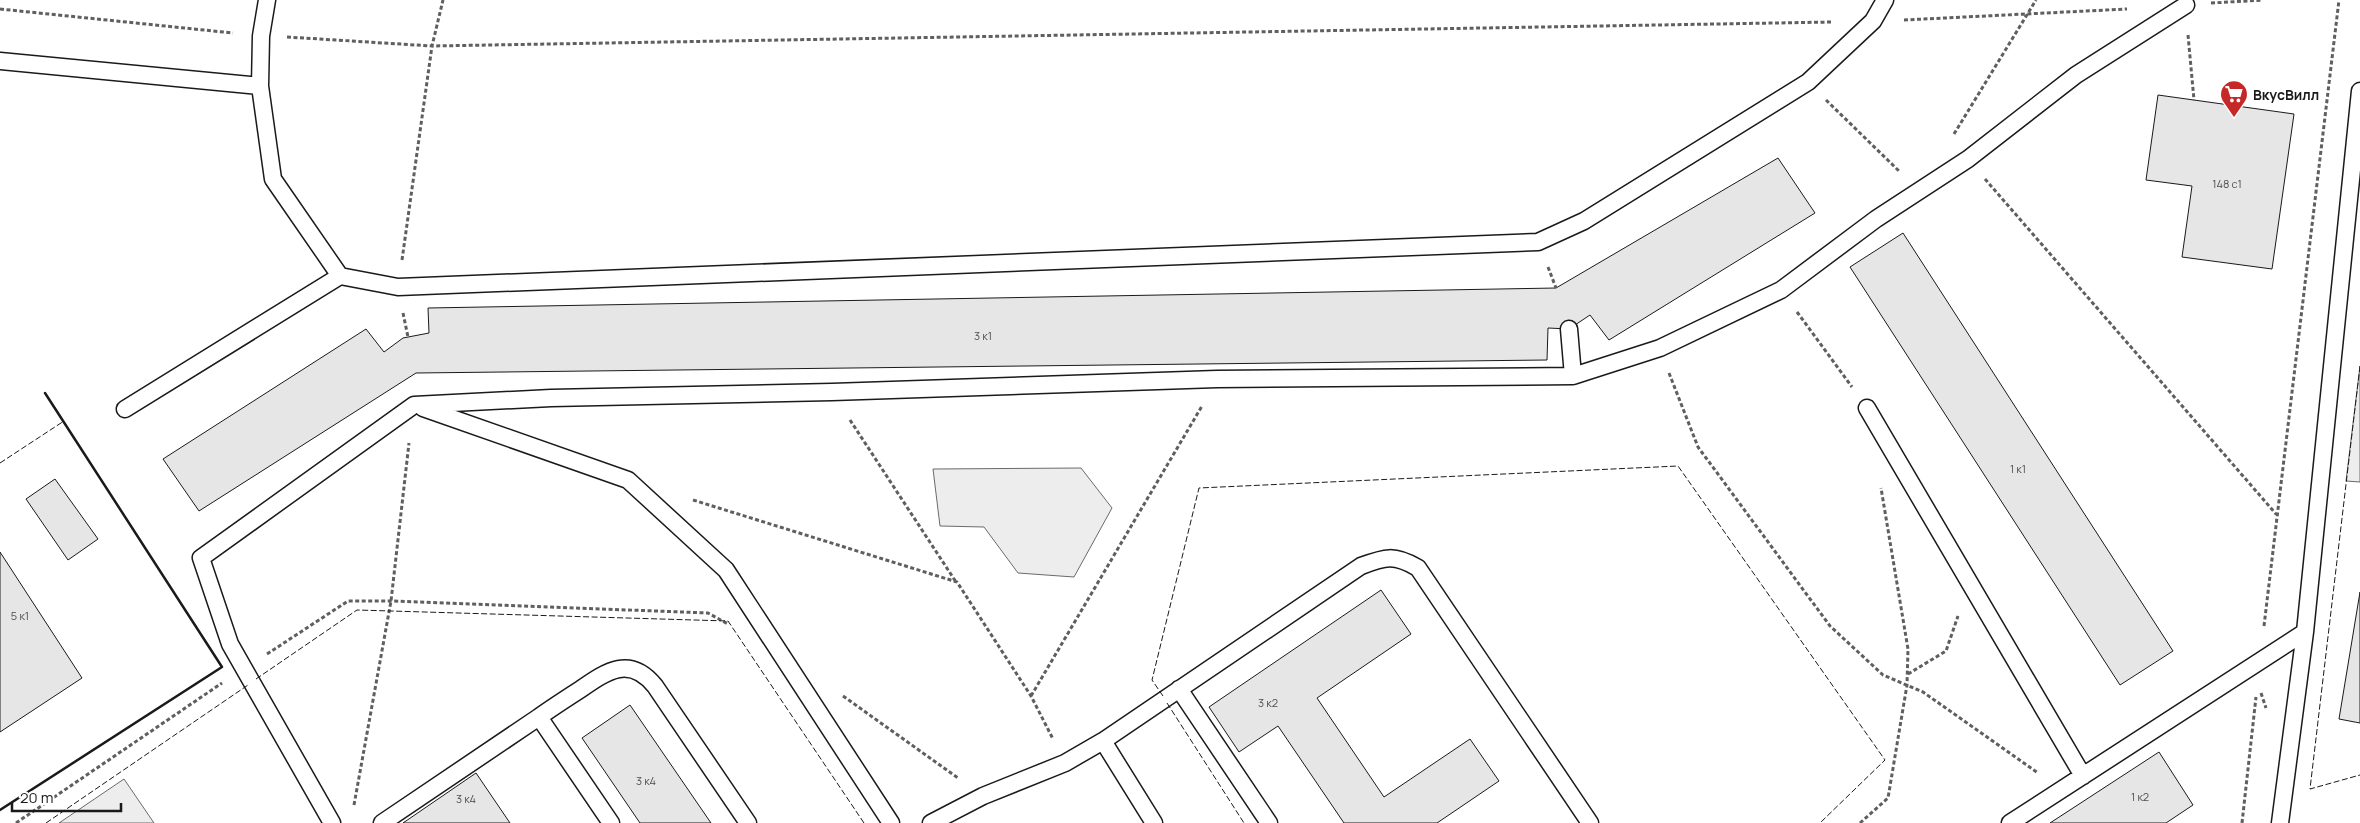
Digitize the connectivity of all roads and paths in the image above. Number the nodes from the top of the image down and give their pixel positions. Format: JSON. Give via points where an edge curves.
{"nodes":[{"id":1,"x":267,"y":0,"type":"edge"},
{"id":2,"x":443,"y":0,"type":"edge"},
{"id":3,"x":1885,"y":0,"type":"edge"},
{"id":4,"x":2036,"y":0,"type":"edge"},
{"id":5,"x":2263,"y":0,"type":"edge"},
{"id":6,"x":2339,"y":0,"type":"edge"},
{"id":7,"x":2186,"y":5,"type":"junction"},
{"id":8,"x":0,"y":9,"type":"edge"},
{"id":9,"x":2129,"y":9,"type":"dead end"},
{"id":10,"x":2025,"y":15,"type":"junction"},
{"id":11,"x":1873,"y":21,"type":"junction"},
{"id":12,"x":261,"y":36,"type":"junction"},
{"id":13,"x":432,"y":46,"type":"junction"},
{"id":14,"x":0,"y":61,"type":"edge"},
{"id":15,"x":1808,"y":82,"type":"junction"},
{"id":16,"x":260,"y":86,"type":"junction"},
{"id":17,"x":2194,"y":100,"type":"dead end"},
{"id":18,"x":2360,"y":101,"type":"edge"},
{"id":19,"x":1949,"y":141,"type":"dead end"},
{"id":20,"x":1968,"y":159,"type":"junction"},
{"id":21,"x":1919,"y":191,"type":"junction"},
{"id":22,"x":340,"y":276,"type":"junction"},
{"id":23,"x":398,"y":287,"type":"junction"},
{"id":24,"x":1781,"y":290,"type":"junction"},
{"id":25,"x":1569,"y":329,"type":"dead end"},
{"id":26,"x":408,"y":337,"type":"dead end"},
{"id":27,"x":1660,"y":348,"type":"junction"},
{"id":28,"x":1573,"y":376,"type":"junction"},
{"id":29,"x":1218,"y":380,"type":"junction"},
{"id":30,"x":832,"y":392,"type":"junction"},
{"id":31,"x":414,"y":405,"type":"junction"},
{"id":32,"x":1867,"y":408,"type":"joint"},
{"id":33,"x":125,"y":409,"type":"dead end"},
{"id":34,"x":1880,"y":485,"type":"dead end"},
{"id":35,"x":684,"y":498,"type":"dead end"},
{"id":36,"x":2277,"y":514,"type":"junction"},
{"id":37,"x":957,"y":582,"type":"junction"},
{"id":38,"x":1970,"y":583,"type":"junction"},
{"id":39,"x":2305,"y":632,"type":"junction"},
{"id":40,"x":2261,"y":661,"type":"junction"},
{"id":41,"x":244,"y":668,"type":"junction"},
{"id":42,"x":1907,"y":674,"type":"junction"},
{"id":43,"x":1907,"y":685,"type":"junction"},
{"id":44,"x":1179,"y":689,"type":"junction"},
{"id":45,"x":1031,"y":696,"type":"junction"},
{"id":46,"x":539,"y":717,"type":"junction"},
{"id":47,"x":1103,"y":741,"type":"junction"},
{"id":48,"x":1066,"y":763,"type":"junction"},
{"id":49,"x":2083,"y":776,"type":"junction"},
{"id":50,"x":2061,"y":790,"type":"junction"},
{"id":51,"x":352,"y":813,"type":"dead end"},
{"id":52,"x":16,"y":823,"type":"edge"},
{"id":53,"x":332,"y":823,"type":"edge"},
{"id":54,"x":382,"y":823,"type":"edge"},
{"id":55,"x":611,"y":823,"type":"edge"},
{"id":56,"x":748,"y":823,"type":"edge"},
{"id":57,"x":891,"y":823,"type":"edge"},
{"id":58,"x":931,"y":823,"type":"edge"},
{"id":59,"x":1154,"y":823,"type":"edge"},
{"id":60,"x":1269,"y":823,"type":"edge"},
{"id":61,"x":1590,"y":823,"type":"edge"},
{"id":62,"x":1860,"y":823,"type":"edge"},
{"id":63,"x":2010,"y":823,"type":"edge"},
{"id":64,"x":2242,"y":823,"type":"edge"},
{"id":65,"x":2280,"y":823,"type":"edge"}],
"edges":[{"from":1,"to":12,"type":"lane"},
{"from":2,"to":13,"type":"path"},
{"from":3,"to":11,"type":"lane"},
{"from":4,"to":10,"type":"path"},
{"from":5,"to":7,"type":"path"},
{"from":6,"to":36,"type":"path"},
{"from":7,"to":17,"type":"path"},
{"from":7,"to":20,"type":"lane","via":[[2076,75]]},
{"from":8,"to":12,"type":"path"},
{"from":9,"to":10,"type":"path"},
{"from":10,"to":11,"type":"path"},
{"from":10,"to":19,"type":"path"},
{"from":11,"to":13,"type":"path"},
{"from":11,"to":15,"type":"lane"},
{"from":12,"to":13,"type":"path"},
{"from":12,"to":16,"type":"lane"},
{"from":13,"to":23,"type":"path"},
{"from":14,"to":16,"type":"lane"},
{"from":15,"to":21,"type":"path"},
{"from":15,"to":23,"type":"lane","via":[[1584,221],[1538,242]]},
{"from":16,"to":22,"type":"lane","via":[[272,179]]},
{"from":18,"to":39,"type":"lane"},
{"from":20,"to":21,"type":"lane"},
{"from":20,"to":36,"type":"path"},
{"from":21,"to":24,"type":"lane"},
{"from":22,"to":23,"type":"lane"},
{"from":22,"to":33,"type":"lane"},
{"from":23,"to":26,"type":"path"},
{"from":24,"to":27,"type":"lane"},
{"from":24,"to":32,"type":"path"},
{"from":25,"to":28,"type":"lane"},
{"from":27,"to":28,"type":"lane"},
{"from":27,"to":43,"type":"path","via":[[1698,447],[1830,626],[1883,675]]},
{"from":28,"to":29,"type":"lane"},
{"from":29,"to":30,"type":"lane"},
{"from":29,"to":45,"type":"path"},
{"from":30,"to":31,"type":"lane","via":[[551,398]]},
{"from":30,"to":37,"type":"path"},
{"from":31,"to":41,"type":"lane","via":[[200,558],[230,644]]},
{"from":31,"to":51,"type":"path","via":[[391,601]]},
{"from":31,"to":57,"type":"lane","via":[[628,480],[726,570]]},
{"from":32,"to":38,"type":"lane"},
{"from":34,"to":42,"type":"path","via":[[1908,650]]},
{"from":35,"to":37,"type":"path"},
{"from":36,"to":40,"type":"path"},
{"from":37,"to":45,"type":"path"},
{"from":38,"to":42,"type":"path","via":[[1946,650]]},
{"from":38,"to":49,"type":"lane"},
{"from":39,"to":40,"type":"lane"},
{"from":39,"to":65,"type":"lane"},
{"from":40,"to":49,"type":"lane"},
{"from":40,"to":64,"type":"path"},
{"from":41,"to":52,"type":"path"},
{"from":41,"to":53,"type":"lane"},
{"from":42,"to":43,"type":"path"},
{"from":43,"to":50,"type":"path","via":[[1923,692]]},
{"from":43,"to":62,"type":"path","via":[[1888,798]]},
{"from":44,"to":47,"type":"lane"},
{"from":44,"to":60,"type":"lane"},
{"from":44,"to":61,"type":"lane","via":[[1361,566],[1385,557],[1403,559],[1418,568]]},
{"from":45,"to":48,"type":"path"},
{"from":46,"to":54,"type":"lane"},
{"from":46,"to":55,"type":"lane"},
{"from":46,"to":56,"type":"lane","via":[[607,671],[624,668],[639,672],[655,686]]},
{"from":47,"to":48,"type":"lane"},
{"from":47,"to":59,"type":"lane"},
{"from":48,"to":58,"type":"lane","via":[[983,796]]},
{"from":49,"to":50,"type":"lane"},
{"from":50,"to":63,"type":"lane"}]}
